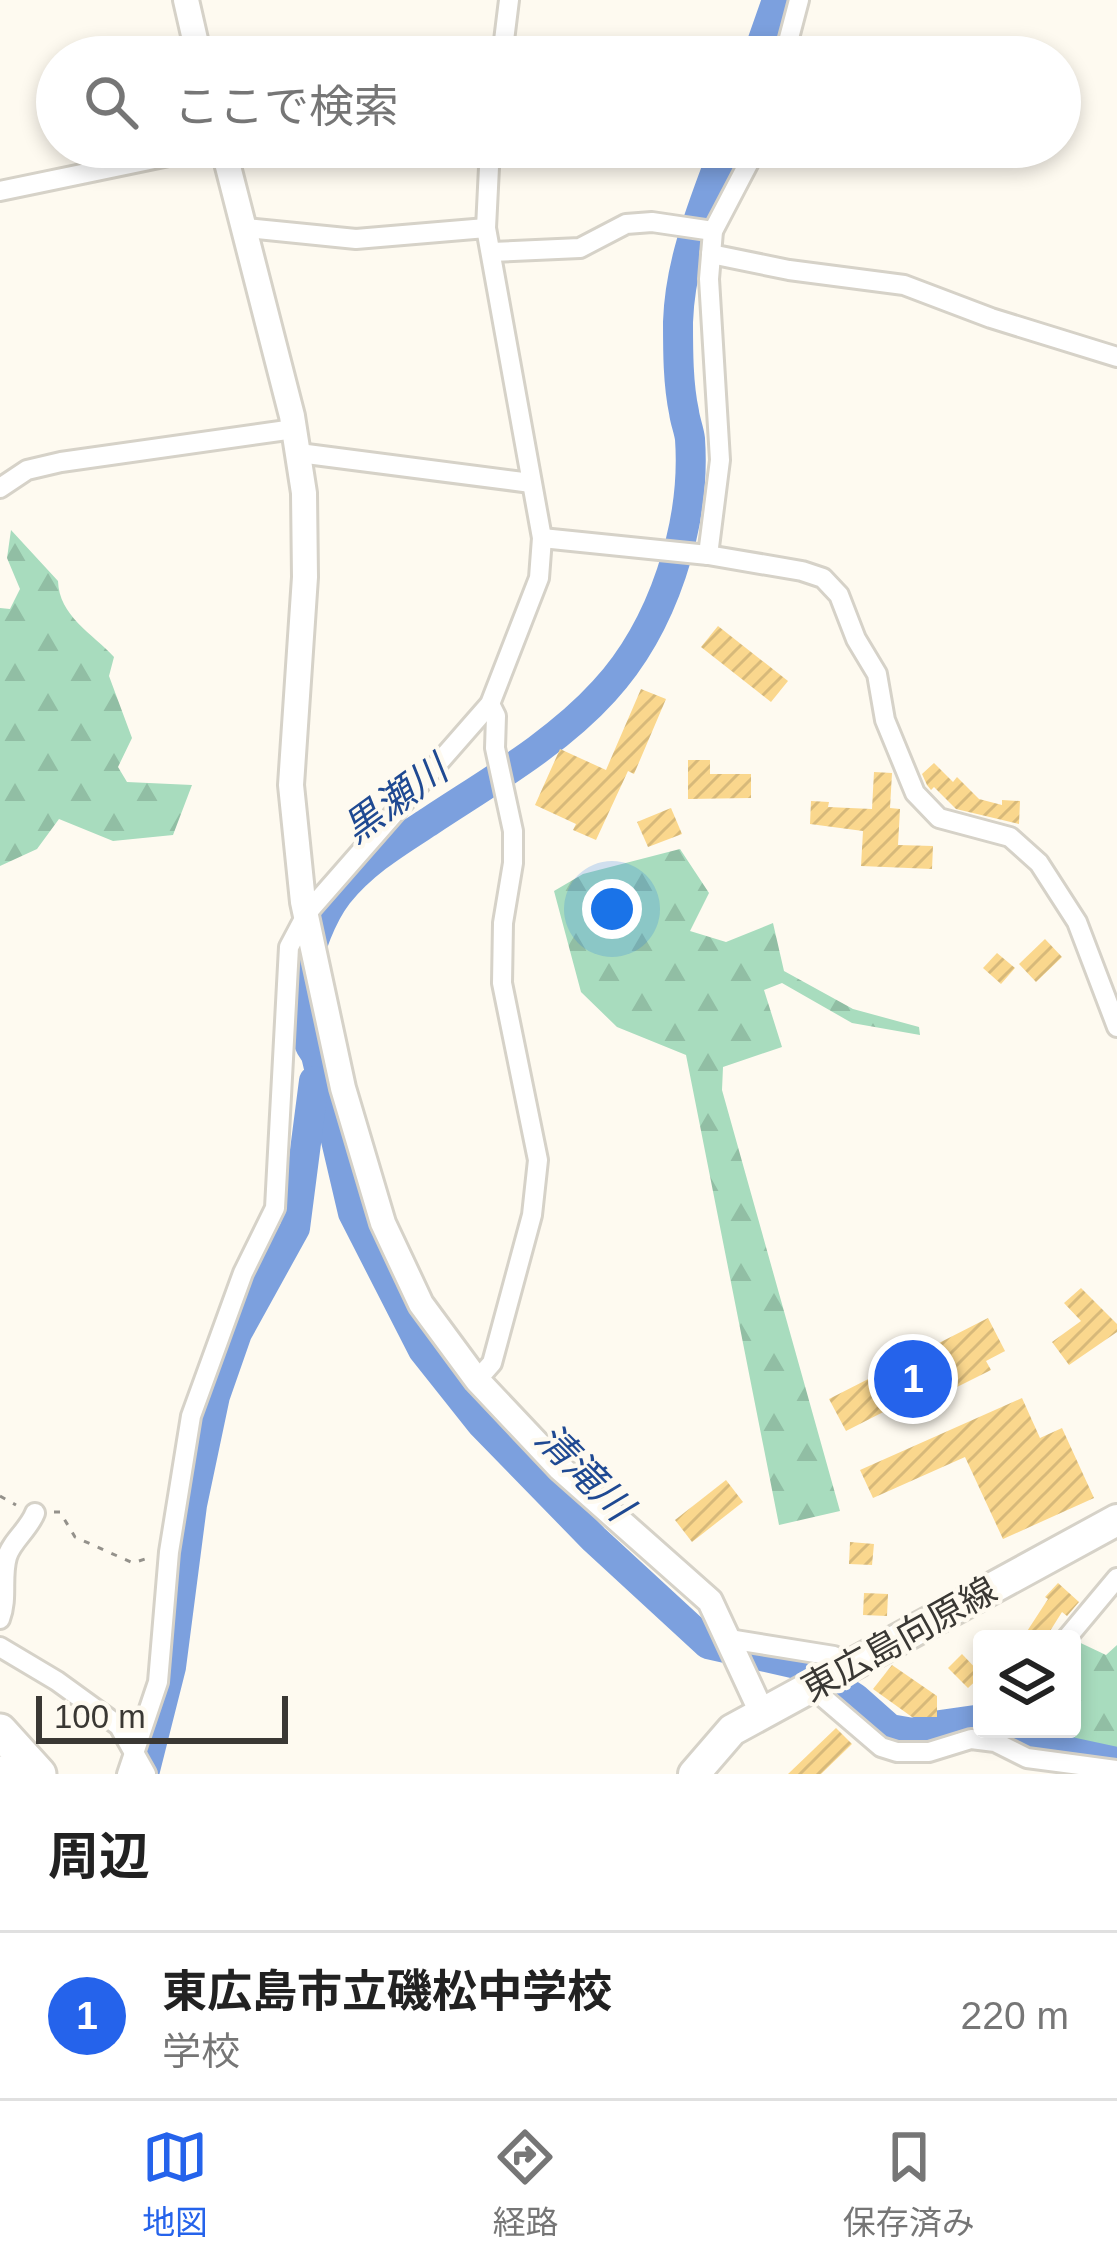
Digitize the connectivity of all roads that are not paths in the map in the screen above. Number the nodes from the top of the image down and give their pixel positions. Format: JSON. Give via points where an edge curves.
{"nodes":[{"id":1,"x":186,"y":0,"type":"edge"},
{"id":2,"x":509,"y":0,"type":"edge"},
{"id":3,"x":800,"y":0,"type":"edge"},
{"id":4,"x":195,"y":36,"type":"edge"},
{"id":5,"x":505,"y":36,"type":"edge"},
{"id":6,"x":790,"y":36,"type":"edge"},
{"id":7,"x":111,"y":168,"type":"edge"},
{"id":8,"x":229,"y":168,"type":"edge"},
{"id":9,"x":489,"y":168,"type":"edge"},
{"id":10,"x":746,"y":168,"type":"edge"},
{"id":11,"x":0,"y":191,"type":"edge"},
{"id":12,"x":245,"y":228,"type":"junction"},
{"id":13,"x":486,"y":228,"type":"junction"},
{"id":14,"x":713,"y":231,"type":"junction"},
{"id":15,"x":492,"y":252,"type":"junction"},
{"id":16,"x":711,"y":254,"type":"junction"},
{"id":17,"x":1117,"y":357,"type":"edge"},
{"id":18,"x":296,"y":441,"type":"junction"},
{"id":19,"x":531,"y":483,"type":"junction"},
{"id":20,"x":0,"y":488,"type":"edge"},
{"id":21,"x":542,"y":538,"type":"junction"},
{"id":22,"x":705,"y":554,"type":"junction"},
{"id":23,"x":490,"y":704,"type":"junction"},
{"id":24,"x":307,"y":914,"type":"junction"},
{"id":25,"x":1117,"y":1027,"type":"edge"},
{"id":26,"x":477,"y":1380,"type":"junction"},
{"id":27,"x":35,"y":1513,"type":"road end"},
{"id":28,"x":1117,"y":1520,"type":"edge"},
{"id":29,"x":1117,"y":1578,"type":"edge"},
{"id":30,"x":0,"y":1619,"type":"edge"},
{"id":31,"x":1074,"y":1630,"type":"edge"},
{"id":32,"x":0,"y":1647,"type":"edge"},
{"id":33,"x":733,"y":1649,"type":"junction"},
{"id":34,"x":830,"y":1677,"type":"junction"},
{"id":35,"x":762,"y":1713,"type":"junction"},
{"id":36,"x":0,"y":1731,"type":"edge"},
{"id":37,"x":980,"y":1738,"type":"edge"},
{"id":38,"x":1000,"y":1738,"type":"edge"},
{"id":39,"x":136,"y":1765,"type":"edge"},
{"id":40,"x":1057,"y":1768,"type":"edge"},
{"id":41,"x":1117,"y":1769,"type":"edge"},
{"id":42,"x":39,"y":1774,"type":"edge"},
{"id":43,"x":694,"y":1774,"type":"edge"}],
"edges":[{"from":1,"to":4,"type":"street"},
{"from":2,"to":5,"type":"street"},
{"from":3,"to":6,"type":"street"},
{"from":7,"to":11,"type":"street"},
{"from":8,"to":12,"type":"street"},
{"from":9,"to":13,"type":"street"},
{"from":10,"to":14,"type":"street"},
{"from":12,"to":13,"type":"street","via":[[356,239]]},
{"from":12,"to":18,"type":"street"},
{"from":13,"to":15,"type":"street"},
{"from":14,"to":15,"type":"street","via":[[626,224],[580,248]]},
{"from":14,"to":16,"type":"street"},
{"from":15,"to":19,"type":"street"},
{"from":16,"to":17,"type":"street","via":[[904,285]]},
{"from":16,"to":22,"type":"street","via":[[720,460]]},
{"from":18,"to":19,"type":"street"},
{"from":18,"to":20,"type":"street","via":[[61,461]]},
{"from":18,"to":24,"type":"street","via":[[305,577],[291,785]]},
{"from":19,"to":21,"type":"street"},
{"from":21,"to":22,"type":"street"},
{"from":21,"to":23,"type":"street","via":[[539,578]]},
{"from":22,"to":25,"type":"street","via":[[802,571],[839,595],[877,674],[885,720],[915,793],[939,818],[1010,838],[1039,863],[1077,922]]},
{"from":23,"to":24,"type":"street"},
{"from":23,"to":26,"type":"street","via":[[513,831],[502,983],[538,1160],[532,1215],[492,1364]]},
{"from":24,"to":26,"type":"street","via":[[343,1088],[383,1223],[421,1304]]},
{"from":24,"to":39,"type":"street","via":[[290,947],[275,1208],[191,1416],[158,1682]]},
{"from":26,"to":33,"type":"street","via":[[560,1468],[710,1601]]},
{"from":27,"to":30,"type":"street","via":[[7,1555]]},
{"from":28,"to":34,"type":"main road","name":"東広島向原線"},
{"from":29,"to":31,"type":"street"},
{"from":32,"to":39,"type":"street","via":[[119,1726]]},
{"from":33,"to":34,"type":"street","via":[[834,1657]]},
{"from":33,"to":35,"type":"street"},
{"from":34,"to":35,"type":"main road","name":"東広島向原線"},
{"from":34,"to":37,"type":"street","via":[[881,1747],[928,1752]]},
{"from":35,"to":43,"type":"main road","name":"東広島向原線","via":[[732,1730]]},
{"from":36,"to":42,"type":"highway"},
{"from":38,"to":40,"type":"street"},
{"from":40,"to":41,"type":"street"}]}
